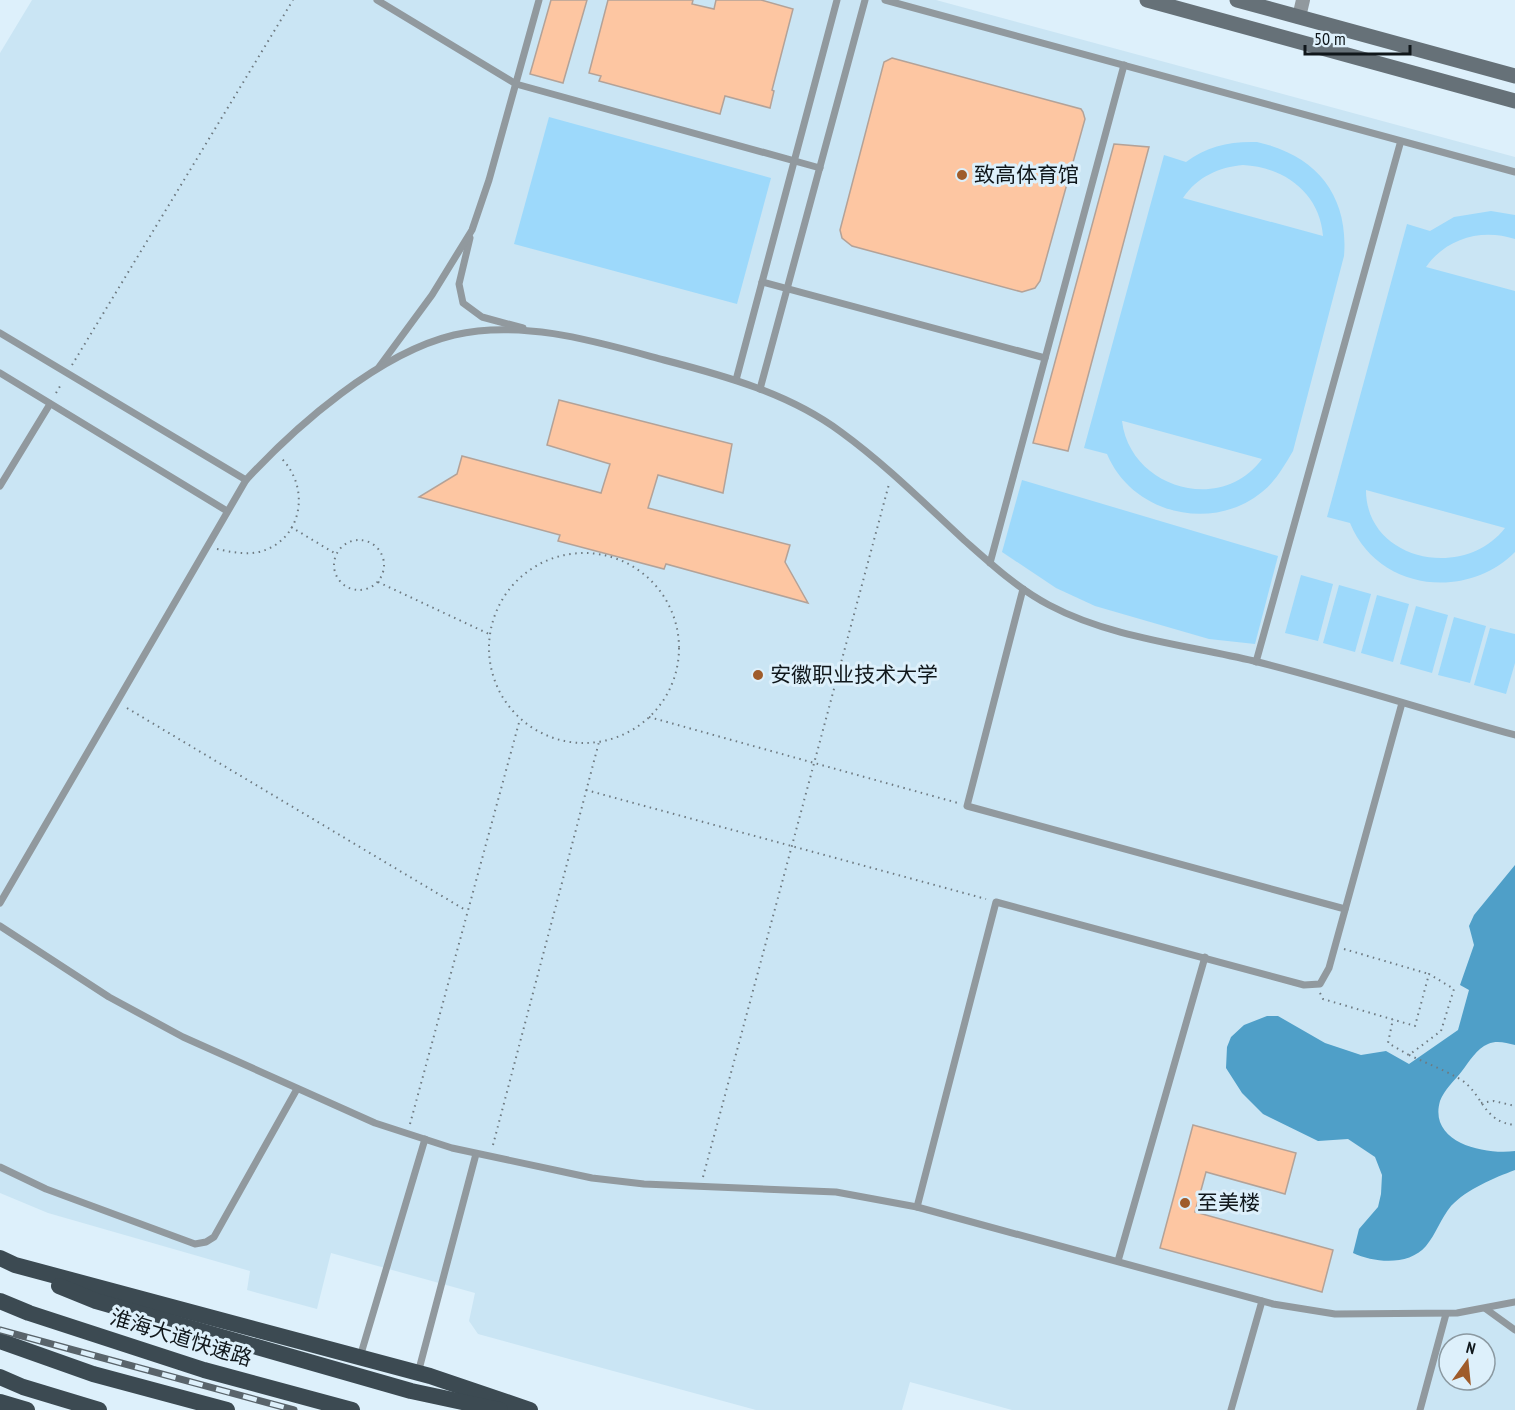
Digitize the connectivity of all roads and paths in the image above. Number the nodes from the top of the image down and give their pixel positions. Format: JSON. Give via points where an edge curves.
{"nodes":[{"id":1,"x":293,"y":0,"type":"edge"},
{"id":2,"x":377,"y":0,"type":"edge"},
{"id":3,"x":539,"y":0,"type":"edge"},
{"id":4,"x":837,"y":0,"type":"edge"},
{"id":5,"x":865,"y":0,"type":"edge"},
{"id":6,"x":885,"y":0,"type":"edge"},
{"id":7,"x":1148,"y":0,"type":"edge"},
{"id":8,"x":1237,"y":0,"type":"edge"},
{"id":9,"x":1303,"y":0,"type":"edge"},
{"id":10,"x":1299,"y":17,"type":"junction"},
{"id":11,"x":1124,"y":66,"type":"junction"},
{"id":12,"x":1515,"y":76,"type":"edge"},
{"id":13,"x":516,"y":84,"type":"junction"},
{"id":14,"x":1515,"y":101,"type":"edge"},
{"id":15,"x":1400,"y":144,"type":"dead end"},
{"id":16,"x":794,"y":160,"type":"junction"},
{"id":17,"x":820,"y":168,"type":"junction"},
{"id":18,"x":1515,"y":172,"type":"edge"},
{"id":19,"x":472,"y":230,"type":"junction"},
{"id":20,"x":762,"y":282,"type":"junction"},
{"id":21,"x":787,"y":289,"type":"junction"},
{"id":22,"x":534,"y":332,"type":"junction"},
{"id":23,"x":0,"y":333,"type":"edge"},
{"id":24,"x":1045,"y":358,"type":"junction"},
{"id":25,"x":375,"y":371,"type":"junction"},
{"id":26,"x":67,"y":373,"type":"junction"},
{"id":27,"x":0,"y":374,"type":"edge"},
{"id":28,"x":736,"y":380,"type":"junction"},
{"id":29,"x":760,"y":389,"type":"junction"},
{"id":30,"x":50,"y":404,"type":"junction"},
{"id":31,"x":273,"y":450,"type":"junction"},
{"id":32,"x":891,"y":474,"type":"junction"},
{"id":33,"x":246,"y":480,"type":"junction"},
{"id":34,"x":0,"y":486,"type":"edge"},
{"id":35,"x":227,"y":511,"type":"junction"},
{"id":36,"x":291,"y":527,"type":"junction"},
{"id":37,"x":207,"y":546,"type":"junction"},
{"id":38,"x":336,"y":554,"type":"junction"},
{"id":39,"x":990,"y":563,"type":"junction"},
{"id":40,"x":378,"y":582,"type":"junction"},
{"id":41,"x":1023,"y":589,"type":"junction"},
{"id":42,"x":489,"y":634,"type":"junction"},
{"id":43,"x":1256,"y":662,"type":"junction"},
{"id":44,"x":117,"y":702,"type":"junction"},
{"id":45,"x":1402,"y":703,"type":"junction"},
{"id":46,"x":649,"y":717,"type":"junction"},
{"id":47,"x":520,"y":719,"type":"junction"},
{"id":48,"x":1515,"y":735,"type":"edge"},
{"id":49,"x":599,"y":741,"type":"junction"},
{"id":50,"x":814,"y":763,"type":"junction"},
{"id":51,"x":586,"y":790,"type":"junction"},
{"id":52,"x":967,"y":806,"type":"junction"},
{"id":53,"x":792,"y":846,"type":"junction"},
{"id":54,"x":996,"y":902,"type":"junction"},
{"id":55,"x":0,"y":903,"type":"edge"},
{"id":56,"x":1346,"y":909,"type":"junction"},
{"id":57,"x":468,"y":911,"type":"junction"},
{"id":58,"x":1,"y":928,"type":"edge"},
{"id":59,"x":1335,"y":947,"type":"junction"},
{"id":60,"x":1205,"y":957,"type":"junction"},
{"id":61,"x":1429,"y":974,"type":"junction"},
{"id":62,"x":1316,"y":985,"type":"junction"},
{"id":63,"x":1393,"y":1019,"type":"junction"},
{"id":64,"x":1409,"y":1055,"type":"junction"},
{"id":65,"x":297,"y":1089,"type":"junction"},
{"id":66,"x":1481,"y":1103,"type":"junction"},
{"id":67,"x":1515,"y":1107,"type":"edge"},
{"id":68,"x":1515,"y":1125,"type":"edge"},
{"id":69,"x":407,"y":1134,"type":"junction"},
{"id":70,"x":425,"y":1139,"type":"junction"},
{"id":71,"x":476,"y":1154,"type":"junction"},
{"id":72,"x":490,"y":1157,"type":"junction"},
{"id":73,"x":0,"y":1167,"type":"edge"},
{"id":74,"x":701,"y":1185,"type":"junction"},
{"id":75,"x":917,"y":1207,"type":"junction"},
{"id":76,"x":0,"y":1260,"type":"edge"},
{"id":77,"x":1118,"y":1261,"type":"junction"},
{"id":78,"x":0,"y":1301,"type":"edge"},
{"id":79,"x":1262,"y":1301,"type":"junction"},
{"id":80,"x":1515,"y":1302,"type":"edge"},
{"id":81,"x":1486,"y":1309,"type":"junction"},
{"id":82,"x":1446,"y":1314,"type":"junction"},
{"id":83,"x":1515,"y":1330,"type":"edge"},
{"id":84,"x":0,"y":1341,"type":"edge"},
{"id":85,"x":360,"y":1357,"type":"junction"},
{"id":86,"x":418,"y":1373,"type":"junction"},
{"id":87,"x":0,"y":1377,"type":"edge"},
{"id":88,"x":0,"y":1402,"type":"edge"},
{"id":89,"x":27,"y":1410,"type":"edge"},
{"id":90,"x":99,"y":1410,"type":"edge"},
{"id":91,"x":227,"y":1410,"type":"edge"},
{"id":92,"x":352,"y":1410,"type":"edge"},
{"id":93,"x":500,"y":1410,"type":"edge"},
{"id":94,"x":530,"y":1410,"type":"edge"},
{"id":95,"x":1231,"y":1410,"type":"edge"},
{"id":96,"x":1420,"y":1410,"type":"edge"}],
"edges":[{"from":1,"to":26,"type":"path"},
{"from":2,"to":13,"type":"lane"},
{"from":3,"to":13,"type":"lane"},
{"from":4,"to":16,"type":"lane"},
{"from":5,"to":17,"type":"lane"},
{"from":6,"to":11,"type":"lane"},
{"from":7,"to":14,"type":"main road"},
{"from":8,"to":10,"type":"main road"},
{"from":9,"to":10,"type":"street"},
{"from":10,"to":12,"type":"main road"},
{"from":11,"to":18,"type":"lane"},
{"from":11,"to":24,"type":"lane"},
{"from":13,"to":16,"type":"lane"},
{"from":13,"to":19,"type":"lane"},
{"from":15,"to":43,"type":"lane"},
{"from":16,"to":17,"type":"lane"},
{"from":16,"to":20,"type":"lane"},
{"from":17,"to":21,"type":"lane"},
{"from":19,"to":22,"type":"lane","via":[[459,284],[463,303],[482,317]]},
{"from":19,"to":25,"type":"lane","via":[[420,313]]},
{"from":20,"to":21,"type":"lane"},
{"from":20,"to":28,"type":"lane"},
{"from":21,"to":24,"type":"lane"},
{"from":21,"to":29,"type":"lane"},
{"from":22,"to":25,"type":"lane","via":[[452,335]]},
{"from":22,"to":28,"type":"lane","via":[[606,344]]},
{"from":23,"to":26,"type":"lane"},
{"from":24,"to":39,"type":"lane"},
{"from":25,"to":31,"type":"lane"},
{"from":26,"to":30,"type":"path"},
{"from":26,"to":33,"type":"lane"},
{"from":27,"to":30,"type":"lane"},
{"from":28,"to":29,"type":"lane"},
{"from":29,"to":32,"type":"lane","via":[[838,429]]},
{"from":30,"to":34,"type":"lane"},
{"from":30,"to":35,"type":"lane"},
{"from":31,"to":33,"type":"lane"},
{"from":31,"to":36,"type":"path","via":[[289,466],[300,488],[297,516]]},
{"from":32,"to":39,"type":"lane"},
{"from":32,"to":50,"type":"path"},
{"from":33,"to":35,"type":"lane"},
{"from":35,"to":37,"type":"lane"},
{"from":36,"to":37,"type":"path","via":[[276,544],[258,552],[233,553]]},
{"from":36,"to":38,"type":"path"},
{"from":37,"to":44,"type":"lane"},
{"from":38,"to":40,"type":"path","via":[[334,570],[342,584],[364,590]]},
{"from":38,"to":40,"type":"path","via":[[354,540],[376,546],[385,568]]},
{"from":39,"to":41,"type":"lane"},
{"from":40,"to":42,"type":"path"},
{"from":41,"to":43,"type":"lane","via":[[1079,618]]},
{"from":41,"to":52,"type":"lane"},
{"from":42,"to":46,"type":"path","via":[[501,599],[512,584],[542,562],[559,556],[596,553],[631,566],[659,590],[669,606],[679,641],[674,678]]},
{"from":42,"to":47,"type":"path","via":[[488,653],[494,680],[507,705]]},
{"from":43,"to":45,"type":"lane"},
{"from":44,"to":55,"type":"lane"},
{"from":44,"to":57,"type":"path"},
{"from":45,"to":48,"type":"lane"},
{"from":45,"to":56,"type":"lane"},
{"from":46,"to":49,"type":"path","via":[[626,733]]},
{"from":46,"to":50,"type":"path"},
{"from":47,"to":49,"type":"path","via":[[553,738]]},
{"from":47,"to":57,"type":"path"},
{"from":49,"to":51,"type":"path"},
{"from":50,"to":52,"type":"path"},
{"from":50,"to":53,"type":"path"},
{"from":51,"to":53,"type":"path"},
{"from":51,"to":72,"type":"path"},
{"from":52,"to":56,"type":"lane"},
{"from":53,"to":54,"type":"path"},
{"from":53,"to":74,"type":"path"},
{"from":54,"to":60,"type":"lane"},
{"from":54,"to":75,"type":"lane"},
{"from":56,"to":59,"type":"lane"},
{"from":57,"to":69,"type":"path"},
{"from":58,"to":65,"type":"lane","via":[[109,997]]},
{"from":59,"to":61,"type":"path"},
{"from":59,"to":62,"type":"lane","via":[[1326,975]]},
{"from":60,"to":62,"type":"lane"},
{"from":60,"to":77,"type":"lane"},
{"from":61,"to":63,"type":"path","via":[[1415,1026]]},
{"from":61,"to":64,"type":"path","via":[[1454,989],[1441,1031]]},
{"from":62,"to":63,"type":"path","via":[[1323,999]]},
{"from":63,"to":64,"type":"path","via":[[1388,1043]]},
{"from":64,"to":66,"type":"path","via":[[1462,1080]]},
{"from":65,"to":69,"type":"lane"},
{"from":65,"to":73,"type":"lane","via":[[214,1237],[206,1242],[195,1244],[67,1197]]},
{"from":66,"to":67,"type":"path","via":[[1494,1101]]},
{"from":66,"to":68,"type":"path","via":[[1491,1116]]},
{"from":69,"to":70,"type":"lane"},
{"from":70,"to":71,"type":"lane"},
{"from":70,"to":85,"type":"lane"},
{"from":71,"to":72,"type":"lane"},
{"from":71,"to":86,"type":"lane"},
{"from":72,"to":74,"type":"lane","via":[[592,1178]]},
{"from":74,"to":75,"type":"lane","via":[[836,1192]]},
{"from":75,"to":77,"type":"lane"},
{"from":76,"to":85,"type":"highway"},
{"from":76,"to":93,"type":"highway","via":[[96,1301],[411,1391]]},
{"from":77,"to":79,"type":"lane"},
{"from":78,"to":92,"type":"highway","name":"淮海大道快速路","via":[[204,1370]]},
{"from":79,"to":82,"type":"lane","via":[[1335,1314]]},
{"from":79,"to":95,"type":"lane"},
{"from":80,"to":81,"type":"lane"},
{"from":81,"to":82,"type":"lane"},
{"from":81,"to":83,"type":"lane"},
{"from":82,"to":96,"type":"lane"},
{"from":84,"to":91,"type":"highway","via":[[93,1374]]},
{"from":85,"to":86,"type":"highway"},
{"from":86,"to":94,"type":"highway"},
{"from":87,"to":90,"type":"highway"},
{"from":88,"to":89,"type":"highway"}]}
